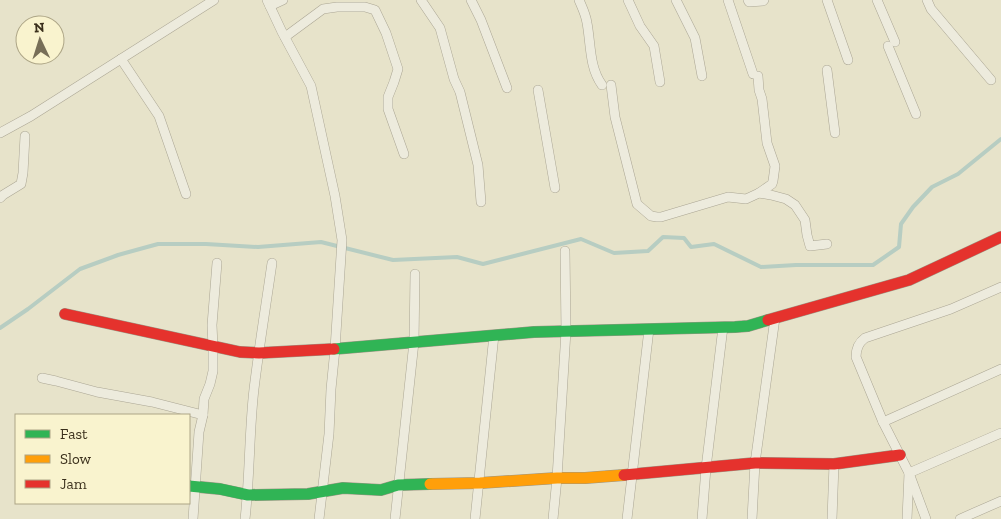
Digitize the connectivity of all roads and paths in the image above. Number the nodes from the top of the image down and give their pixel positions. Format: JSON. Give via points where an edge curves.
{"nodes":[{"id":1,"x":214,"y":0,"type":"edge"},
{"id":2,"x":283,"y":0,"type":"edge"},
{"id":3,"x":421,"y":0,"type":"edge"},
{"id":4,"x":472,"y":0,"type":"edge"},
{"id":5,"x":579,"y":0,"type":"edge"},
{"id":6,"x":628,"y":0,"type":"edge"},
{"id":7,"x":676,"y":0,"type":"edge"},
{"id":8,"x":728,"y":0,"type":"edge"},
{"id":9,"x":748,"y":0,"type":"edge"},
{"id":10,"x":764,"y":0,"type":"edge"},
{"id":11,"x":827,"y":0,"type":"edge"},
{"id":12,"x":876,"y":0,"type":"edge"},
{"id":13,"x":927,"y":0,"type":"edge"},
{"id":14,"x":268,"y":3,"type":"edge"},
{"id":15,"x":285,"y":37,"type":"junction"},
{"id":16,"x":121,"y":59,"type":"junction"},
{"id":17,"x":848,"y":60,"type":"dead end"},
{"id":18,"x":827,"y":70,"type":"dead end"},
{"id":19,"x":702,"y":76,"type":"dead end"},
{"id":20,"x":991,"y":80,"type":"dead end"},
{"id":21,"x":660,"y":82,"type":"dead end"},
{"id":22,"x":507,"y":88,"type":"dead end"},
{"id":23,"x":538,"y":90,"type":"dead end"},
{"id":24,"x":916,"y":114,"type":"dead end"},
{"id":25,"x":0,"y":133,"type":"edge"},
{"id":26,"x":835,"y":133,"type":"dead end"},
{"id":27,"x":25,"y":136,"type":"dead end"},
{"id":28,"x":404,"y":154,"type":"dead end"},
{"id":29,"x":555,"y":188,"type":"dead end"},
{"id":30,"x":759,"y":193,"type":"junction"},
{"id":31,"x":186,"y":194,"type":"dead end"},
{"id":32,"x":0,"y":198,"type":"edge"},
{"id":33,"x":481,"y":202,"type":"dead end"},
{"id":34,"x":1001,"y":237,"type":"edge"},
{"id":35,"x":827,"y":244,"type":"dead end"},
{"id":36,"x":565,"y":251,"type":"dead end"},
{"id":37,"x":217,"y":263,"type":"dead end"},
{"id":38,"x":272,"y":263,"type":"dead end"},
{"id":39,"x":415,"y":274,"type":"dead end"},
{"id":40,"x":1001,"y":287,"type":"edge"},
{"id":41,"x":65,"y":314,"type":"dead end"},
{"id":42,"x":775,"y":318,"type":"junction"},
{"id":43,"x":723,"y":327,"type":"junction"},
{"id":44,"x":649,"y":330,"type":"junction"},
{"id":45,"x":566,"y":331,"type":"junction"},
{"id":46,"x":494,"y":336,"type":"junction"},
{"id":47,"x":414,"y":342,"type":"junction"},
{"id":48,"x":213,"y":347,"type":"junction"},
{"id":49,"x":335,"y":348,"type":"junction"},
{"id":50,"x":260,"y":353,"type":"junction"},
{"id":51,"x":1001,"y":369,"type":"edge"},
{"id":52,"x":42,"y":378,"type":"dead end"},
{"id":53,"x":202,"y":415,"type":"junction"},
{"id":54,"x":883,"y":422,"type":"junction"},
{"id":55,"x":1001,"y":433,"type":"edge"},
{"id":56,"x":900,"y":456,"type":"junction"},
{"id":57,"x":755,"y":462,"type":"junction"},
{"id":58,"x":834,"y":464,"type":"junction"},
{"id":59,"x":706,"y":468,"type":"junction"},
{"id":60,"x":909,"y":473,"type":"junction"},
{"id":61,"x":631,"y":474,"type":"junction"},
{"id":62,"x":557,"y":478,"type":"junction"},
{"id":63,"x":480,"y":483,"type":"junction"},
{"id":64,"x":192,"y":486,"type":"edge"},
{"id":65,"x":398,"y":486,"type":"junction"},
{"id":66,"x":323,"y":490,"type":"junction"},
{"id":67,"x":248,"y":495,"type":"junction"},
{"id":68,"x":1001,"y":501,"type":"edge"},
{"id":69,"x":192,"y":519,"type":"edge"},
{"id":70,"x":245,"y":519,"type":"edge"},
{"id":71,"x":319,"y":519,"type":"edge"},
{"id":72,"x":396,"y":519,"type":"edge"},
{"id":73,"x":475,"y":519,"type":"edge"},
{"id":74,"x":553,"y":519,"type":"edge"},
{"id":75,"x":627,"y":519,"type":"edge"},
{"id":76,"x":702,"y":519,"type":"edge"},
{"id":77,"x":752,"y":519,"type":"edge"},
{"id":78,"x":832,"y":519,"type":"edge"},
{"id":79,"x":907,"y":519,"type":"edge"},
{"id":80,"x":926,"y":519,"type":"edge"},
{"id":81,"x":960,"y":519,"type":"edge"}],
"edges":[{"from":1,"to":16,"type":"street"},
{"from":2,"to":14,"type":"street"},
{"from":3,"to":33,"type":"street","via":[[440,28],[460,92],[478,165]]},
{"from":4,"to":22,"type":"street"},
{"from":5,"to":30,"type":"street","via":[[586,18],[594,72],[606,85],[637,204],[650,216],[661,217],[728,198],[746,199]]},
{"from":6,"to":21,"type":"street","via":[[654,46]]},
{"from":7,"to":19,"type":"street","via":[[695,38]]},
{"from":8,"to":30,"type":"street","via":[[762,99],[767,145],[775,166],[772,184]]},
{"from":9,"to":10,"type":"street"},
{"from":11,"to":17,"type":"street"},
{"from":12,"to":24,"type":"street"},
{"from":13,"to":20,"type":"street"},
{"from":14,"to":15,"type":"street"},
{"from":15,"to":28,"type":"street","via":[[323,9],[365,7],[375,10],[398,69],[388,97],[388,109]]},
{"from":15,"to":49,"type":"street","via":[[311,86],[336,196],[342,240]]},
{"from":16,"to":25,"type":"street"},
{"from":16,"to":31,"type":"street","via":[[159,116]]},
{"from":18,"to":26,"type":"street"},
{"from":23,"to":29,"type":"street"},
{"from":27,"to":32,"type":"street","via":[[21,184]]},
{"from":30,"to":35,"type":"street","via":[[786,199],[795,205],[805,220],[810,246]]},
{"from":34,"to":42,"type":"street","via":[[910,280]]},
{"from":36,"to":45,"type":"street"},
{"from":37,"to":48,"type":"street"},
{"from":38,"to":50,"type":"street"},
{"from":39,"to":47,"type":"street"},
{"from":40,"to":54,"type":"street","via":[[860,342],[856,357]]},
{"from":41,"to":48,"type":"street"},
{"from":42,"to":43,"type":"street","via":[[748,326]]},
{"from":42,"to":57,"type":"street"},
{"from":43,"to":44,"type":"street"},
{"from":43,"to":59,"type":"street"},
{"from":44,"to":45,"type":"street"},
{"from":44,"to":61,"type":"street"},
{"from":45,"to":46,"type":"street"},
{"from":45,"to":62,"type":"street"},
{"from":46,"to":47,"type":"street"},
{"from":46,"to":63,"type":"street"},
{"from":47,"to":49,"type":"street"},
{"from":47,"to":65,"type":"street"},
{"from":48,"to":50,"type":"street"},
{"from":48,"to":53,"type":"street","via":[[213,372]]},
{"from":49,"to":50,"type":"street"},
{"from":49,"to":66,"type":"street"},
{"from":50,"to":67,"type":"street","via":[[251,423]]},
{"from":51,"to":54,"type":"street"},
{"from":52,"to":53,"type":"street"},
{"from":53,"to":64,"type":"street"},
{"from":54,"to":56,"type":"street"},
{"from":55,"to":60,"type":"street"},
{"from":56,"to":58,"type":"street"},
{"from":56,"to":60,"type":"street"},
{"from":57,"to":58,"type":"street"},
{"from":57,"to":59,"type":"street"},
{"from":57,"to":77,"type":"street"},
{"from":58,"to":78,"type":"street"},
{"from":59,"to":61,"type":"street"},
{"from":59,"to":76,"type":"street"},
{"from":60,"to":79,"type":"street"},
{"from":60,"to":80,"type":"street"},
{"from":61,"to":62,"type":"street"},
{"from":61,"to":75,"type":"street"},
{"from":62,"to":63,"type":"street"},
{"from":62,"to":74,"type":"street"},
{"from":63,"to":65,"type":"street"},
{"from":63,"to":73,"type":"street"},
{"from":64,"to":67,"type":"street"},
{"from":64,"to":69,"type":"street"},
{"from":65,"to":66,"type":"street","via":[[381,490]]},
{"from":65,"to":72,"type":"street"},
{"from":66,"to":67,"type":"street","via":[[308,494]]},
{"from":66,"to":71,"type":"street"},
{"from":67,"to":70,"type":"street"},
{"from":68,"to":81,"type":"street"}]}
